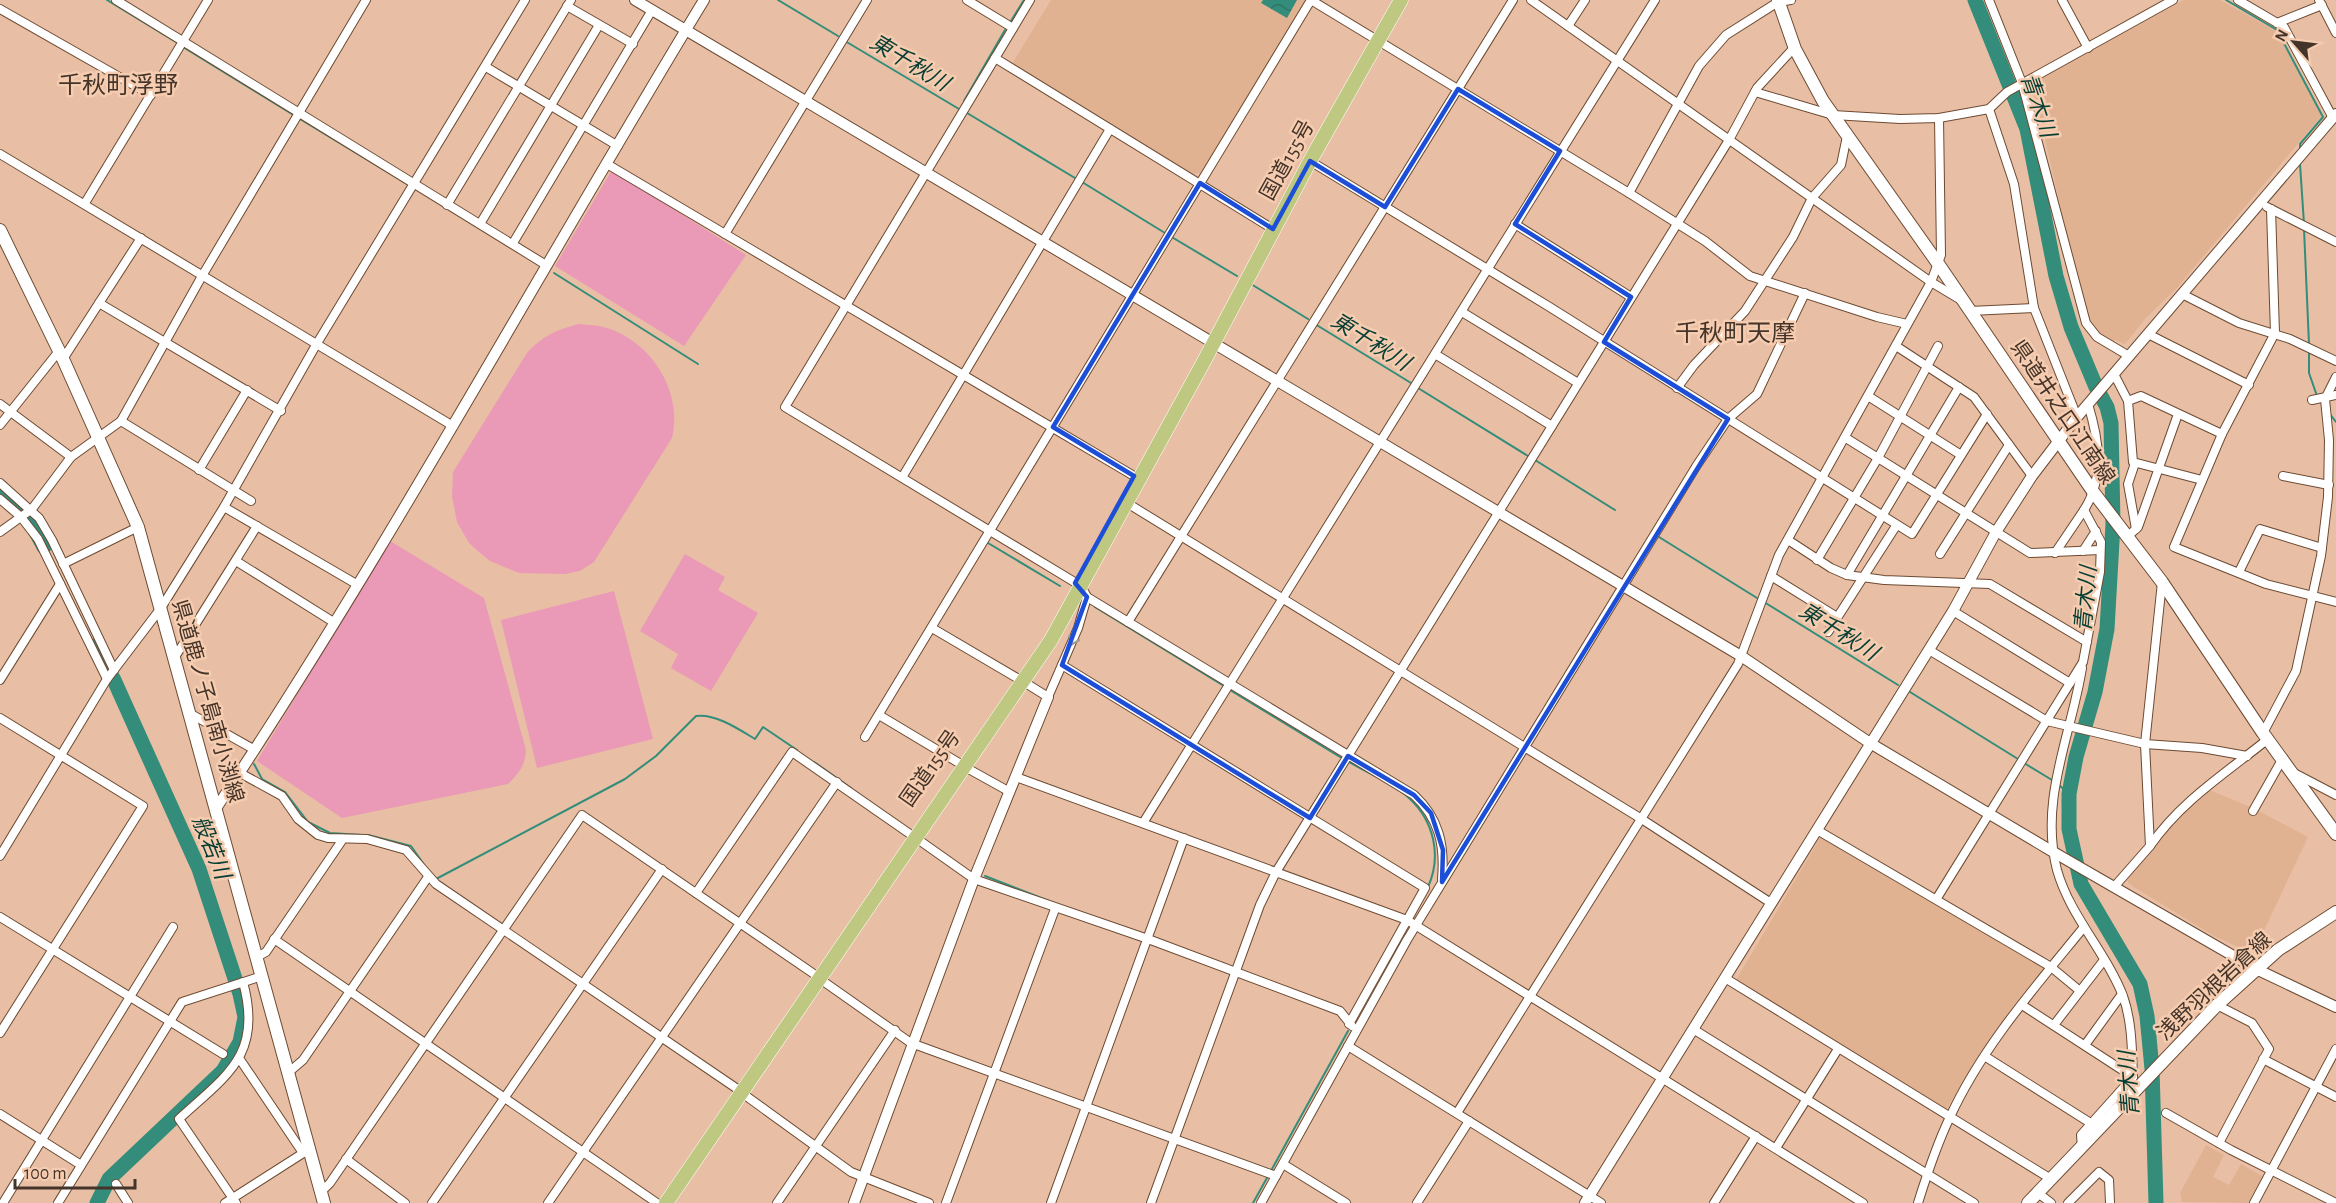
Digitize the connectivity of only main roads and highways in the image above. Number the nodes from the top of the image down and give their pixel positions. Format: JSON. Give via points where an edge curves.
{"nodes":[{"id":1,"x":1401,"y":0,"type":"edge"},
{"id":2,"x":1778,"y":1,"type":"edge"},
{"id":3,"x":0,"y":230,"type":"edge"},
{"id":4,"x":1213,"y":342,"type":"junction"},
{"id":5,"x":1081,"y":589,"type":"junction"},
{"id":6,"x":2336,"y":834,"type":"edge"},
{"id":7,"x":2336,"y":912,"type":"edge"},
{"id":8,"x":739,"y":1090,"type":"junction"},
{"id":9,"x":322,"y":1198,"type":"edge"},
{"id":10,"x":657,"y":1203,"type":"edge"},
{"id":11,"x":666,"y":1203,"type":"edge"},
{"id":12,"x":2028,"y":1203,"type":"edge"}],
"edges":[{"from":1,"to":4,"type":"highway","name":"国道155号"},
{"from":2,"to":6,"type":"main road","name":"県道井之口江南線","via":[[1810,81],[2095,494],[2132,533]]},
{"from":3,"to":9,"type":"main road","name":"県道鹿ノ子島南小渕線","via":[[100,438],[138,527],[289,1072],[306,1151]]},
{"from":4,"to":5,"type":"highway","name":"国道155号"},
{"from":4,"to":5,"type":"highway","name":"国道155号","via":[[1197,361],[1134,476]]},
{"from":5,"to":8,"type":"highway","name":"国道155号"},
{"from":7,"to":12,"type":"main road","name":"浅野羽根岩倉線","via":[[2278,950],[2217,1005]]},
{"from":8,"to":10,"type":"highway","name":"国道155号"},
{"from":8,"to":11,"type":"highway","name":"国道155号"}]}
